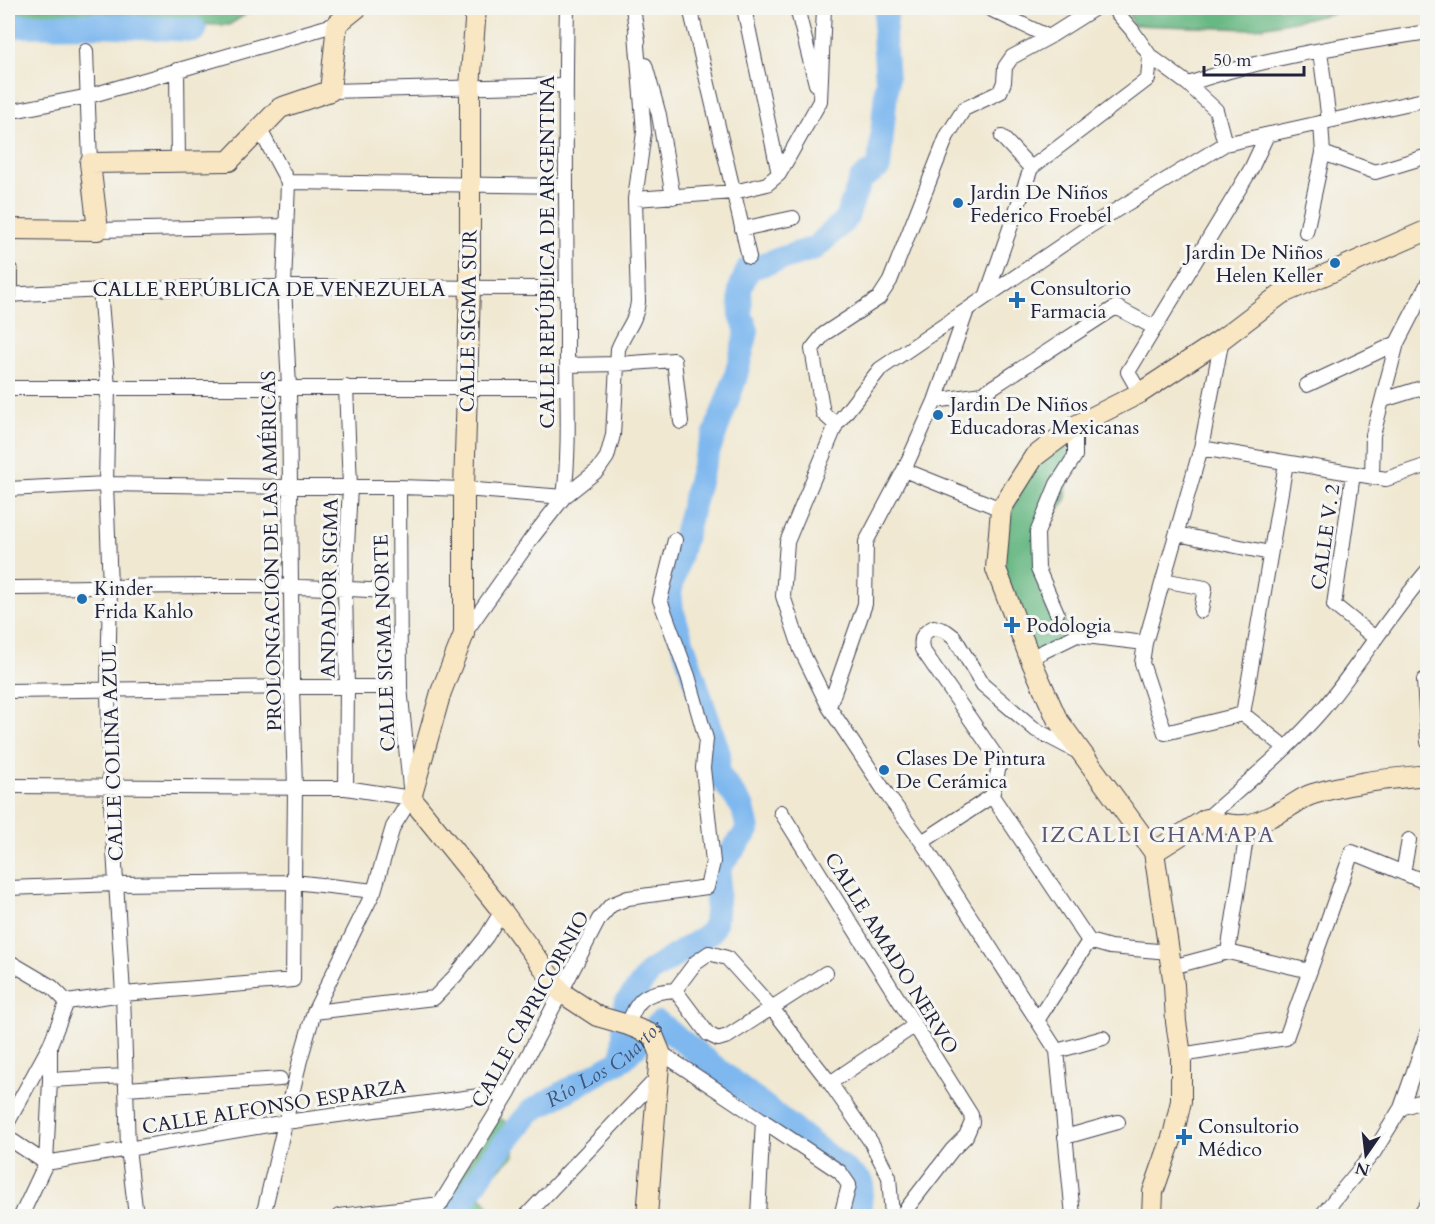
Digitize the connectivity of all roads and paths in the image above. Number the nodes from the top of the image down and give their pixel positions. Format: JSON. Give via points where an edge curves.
{"nodes":[{"id":1,"x":357,"y":8,"type":"edge"},
{"id":2,"x":476,"y":8,"type":"edge"},
{"id":3,"x":567,"y":8,"type":"edge"},
{"id":4,"x":633,"y":8,"type":"edge"},
{"id":5,"x":690,"y":8,"type":"edge"},
{"id":6,"x":744,"y":8,"type":"edge"},
{"id":7,"x":797,"y":8,"type":"edge"},
{"id":8,"x":824,"y":8,"type":"edge"},
{"id":9,"x":988,"y":8,"type":"edge"},
{"id":10,"x":1095,"y":8,"type":"edge"},
{"id":11,"x":1113,"y":8,"type":"edge"},
{"id":12,"x":337,"y":24,"type":"junction"},
{"id":13,"x":1428,"y":32,"type":"edge"},
{"id":14,"x":636,"y":33,"type":"junction"},
{"id":15,"x":1049,"y":37,"type":"junction"},
{"id":16,"x":86,"y":51,"type":"dead end"},
{"id":17,"x":1320,"y":51,"type":"junction"},
{"id":18,"x":1150,"y":56,"type":"junction"},
{"id":19,"x":177,"y":70,"type":"junction"},
{"id":20,"x":1188,"y":84,"type":"junction"},
{"id":21,"x":565,"y":85,"type":"junction"},
{"id":22,"x":471,"y":87,"type":"junction"},
{"id":23,"x":330,"y":91,"type":"junction"},
{"id":24,"x":89,"y":96,"type":"junction"},
{"id":25,"x":1428,"y":99,"type":"edge"},
{"id":26,"x":820,"y":101,"type":"junction"},
{"id":27,"x":8,"y":112,"type":"edge"},
{"id":28,"x":1325,"y":122,"type":"junction"},
{"id":29,"x":259,"y":128,"type":"junction"},
{"id":30,"x":1267,"y":135,"type":"junction"},
{"id":31,"x":1002,"y":136,"type":"dead end"},
{"id":32,"x":1225,"y":144,"type":"junction"},
{"id":33,"x":1323,"y":153,"type":"junction"},
{"id":34,"x":1428,"y":156,"type":"edge"},
{"id":35,"x":178,"y":162,"type":"junction"},
{"id":36,"x":90,"y":163,"type":"junction"},
{"id":37,"x":1031,"y":168,"type":"junction"},
{"id":38,"x":779,"y":174,"type":"junction"},
{"id":39,"x":288,"y":182,"type":"junction"},
{"id":40,"x":469,"y":186,"type":"junction"},
{"id":41,"x":566,"y":186,"type":"junction"},
{"id":42,"x":734,"y":192,"type":"junction"},
{"id":43,"x":673,"y":197,"type":"junction"},
{"id":44,"x":635,"y":200,"type":"junction"},
{"id":45,"x":793,"y":218,"type":"dead end"},
{"id":46,"x":286,"y":226,"type":"junction"},
{"id":47,"x":8,"y":229,"type":"edge"},
{"id":48,"x":742,"y":229,"type":"junction"},
{"id":49,"x":98,"y":230,"type":"junction"},
{"id":50,"x":1428,"y":230,"type":"edge"},
{"id":51,"x":1306,"y":232,"type":"dead end"},
{"id":52,"x":749,"y":257,"type":"dead end"},
{"id":53,"x":8,"y":272,"type":"edge"},
{"id":54,"x":1428,"y":283,"type":"edge"},
{"id":55,"x":284,"y":286,"type":"junction"},
{"id":56,"x":470,"y":288,"type":"junction"},
{"id":57,"x":567,"y":288,"type":"junction"},
{"id":58,"x":100,"y":289,"type":"junction"},
{"id":59,"x":8,"y":295,"type":"edge"},
{"id":60,"x":986,"y":297,"type":"junction"},
{"id":61,"x":967,"y":310,"type":"junction"},
{"id":62,"x":1155,"y":328,"type":"junction"},
{"id":63,"x":1222,"y":339,"type":"junction"},
{"id":64,"x":1397,"y":343,"type":"junction"},
{"id":65,"x":618,"y":364,"type":"junction"},
{"id":66,"x":567,"y":365,"type":"junction"},
{"id":67,"x":1307,"y":385,"type":"dead end"},
{"id":68,"x":1428,"y":386,"type":"edge"},
{"id":69,"x":108,"y":387,"type":"junction"},
{"id":70,"x":289,"y":387,"type":"junction"},
{"id":71,"x":346,"y":387,"type":"junction"},
{"id":72,"x":8,"y":388,"type":"edge"},
{"id":73,"x":568,"y":388,"type":"junction"},
{"id":74,"x":468,"y":389,"type":"junction"},
{"id":75,"x":1140,"y":393,"type":"junction"},
{"id":76,"x":1383,"y":400,"type":"junction"},
{"id":77,"x":935,"y":401,"type":"junction"},
{"id":78,"x":681,"y":422,"type":"dead end"},
{"id":79,"x":837,"y":425,"type":"junction"},
{"id":80,"x":1075,"y":426,"type":"junction"},
{"id":81,"x":1201,"y":448,"type":"junction"},
{"id":82,"x":1286,"y":463,"type":"junction"},
{"id":83,"x":1428,"y":465,"type":"edge"},
{"id":84,"x":904,"y":470,"type":"junction"},
{"id":85,"x":1353,"y":474,"type":"junction"},
{"id":86,"x":1372,"y":478,"type":"junction"},
{"id":87,"x":106,"y":484,"type":"junction"},
{"id":88,"x":350,"y":486,"type":"junction"},
{"id":89,"x":291,"y":487,"type":"junction"},
{"id":90,"x":399,"y":487,"type":"junction"},
{"id":91,"x":8,"y":489,"type":"edge"},
{"id":92,"x":464,"y":489,"type":"junction"},
{"id":93,"x":564,"y":497,"type":"junction"},
{"id":94,"x":1001,"y":509,"type":"junction"},
{"id":95,"x":1177,"y":534,"type":"junction"},
{"id":96,"x":675,"y":540,"type":"dead end"},
{"id":97,"x":1270,"y":553,"type":"junction"},
{"id":98,"x":1428,"y":570,"type":"edge"},
{"id":99,"x":1163,"y":580,"type":"junction"},
{"id":100,"x":291,"y":587,"type":"junction"},
{"id":101,"x":8,"y":588,"type":"edge"},
{"id":102,"x":110,"y":588,"type":"junction"},
{"id":103,"x":345,"y":588,"type":"junction"},
{"id":104,"x":398,"y":592,"type":"junction"},
{"id":105,"x":1201,"y":611,"type":"dead end"},
{"id":106,"x":1058,"y":613,"type":"dead end"},
{"id":107,"x":464,"y":634,"type":"junction"},
{"id":108,"x":1375,"y":638,"type":"junction"},
{"id":109,"x":1145,"y":643,"type":"junction"},
{"id":110,"x":1030,"y":658,"type":"junction"},
{"id":111,"x":1426,"y":680,"type":"edge"},
{"id":112,"x":292,"y":687,"type":"junction"},
{"id":113,"x":347,"y":687,"type":"junction"},
{"id":114,"x":400,"y":687,"type":"junction"},
{"id":115,"x":108,"y":689,"type":"junction"},
{"id":116,"x":8,"y":691,"type":"edge"},
{"id":117,"x":829,"y":707,"type":"junction"},
{"id":118,"x":1243,"y":714,"type":"junction"},
{"id":119,"x":1428,"y":742,"type":"edge"},
{"id":120,"x":1286,"y":748,"type":"junction"},
{"id":121,"x":1080,"y":753,"type":"junction"},
{"id":122,"x":1428,"y":775,"type":"edge"},
{"id":123,"x":8,"y":786,"type":"edge"},
{"id":124,"x":110,"y":786,"type":"junction"},
{"id":125,"x":295,"y":788,"type":"junction"},
{"id":126,"x":346,"y":788,"type":"junction"},
{"id":127,"x":992,"y":796,"type":"junction"},
{"id":128,"x":411,"y":798,"type":"junction"},
{"id":129,"x":781,"y":812,"type":"dead end"},
{"id":130,"x":1206,"y":819,"type":"junction"},
{"id":131,"x":1248,"y":826,"type":"junction"},
{"id":132,"x":1409,"y":840,"type":"dead end"},
{"id":133,"x":922,"y":842,"type":"junction"},
{"id":134,"x":1154,"y":852,"type":"junction"},
{"id":135,"x":1403,"y":873,"type":"junction"},
{"id":136,"x":294,"y":882,"type":"junction"},
{"id":137,"x":1428,"y":883,"type":"edge"},
{"id":138,"x":116,"y":884,"type":"junction"},
{"id":139,"x":8,"y":888,"type":"edge"},
{"id":140,"x":375,"y":891,"type":"junction"},
{"id":141,"x":502,"y":911,"type":"junction"},
{"id":142,"x":1089,"y":941,"type":"junction"},
{"id":143,"x":1228,"y":952,"type":"junction"},
{"id":144,"x":1171,"y":959,"type":"junction"},
{"id":145,"x":8,"y":961,"type":"edge"},
{"id":146,"x":1310,"y":971,"type":"junction"},
{"id":147,"x":826,"y":973,"type":"dead end"},
{"id":148,"x":675,"y":990,"type":"junction"},
{"id":149,"x":562,"y":993,"type":"junction"},
{"id":150,"x":123,"y":994,"type":"junction"},
{"id":151,"x":67,"y":1002,"type":"junction"},
{"id":152,"x":771,"y":1007,"type":"junction"},
{"id":153,"x":314,"y":1012,"type":"junction"},
{"id":154,"x":1038,"y":1019,"type":"junction"},
{"id":155,"x":628,"y":1025,"type":"junction"},
{"id":156,"x":914,"y":1026,"type":"junction"},
{"id":157,"x":1428,"y":1031,"type":"edge"},
{"id":158,"x":1103,"y":1038,"type":"dead end"},
{"id":159,"x":657,"y":1044,"type":"junction"},
{"id":160,"x":50,"y":1045,"type":"junction"},
{"id":161,"x":1057,"y":1051,"type":"junction"},
{"id":162,"x":1181,"y":1055,"type":"junction"},
{"id":163,"x":658,"y":1077,"type":"junction"},
{"id":164,"x":280,"y":1079,"type":"dead end"},
{"id":165,"x":50,"y":1080,"type":"junction"},
{"id":166,"x":126,"y":1082,"type":"junction"},
{"id":167,"x":830,"y":1083,"type":"junction"},
{"id":168,"x":509,"y":1092,"type":"junction"},
{"id":169,"x":1428,"y":1099,"type":"edge"},
{"id":170,"x":1401,"y":1108,"type":"junction"},
{"id":171,"x":763,"y":1120,"type":"junction"},
{"id":172,"x":8,"y":1122,"type":"edge"},
{"id":173,"x":286,"y":1122,"type":"junction"},
{"id":174,"x":1118,"y":1122,"type":"dead end"},
{"id":175,"x":1065,"y":1137,"type":"junction"},
{"id":176,"x":8,"y":1138,"type":"edge"},
{"id":177,"x":128,"y":1148,"type":"junction"},
{"id":178,"x":46,"y":1163,"type":"junction"},
{"id":179,"x":1428,"y":1203,"type":"edge"},
{"id":180,"x":441,"y":1204,"type":"junction"},
{"id":181,"x":21,"y":1216,"type":"edge"},
{"id":182,"x":136,"y":1216,"type":"edge"},
{"id":183,"x":263,"y":1216,"type":"edge"},
{"id":184,"x":339,"y":1216,"type":"edge"},
{"id":185,"x":433,"y":1216,"type":"edge"},
{"id":186,"x":526,"y":1216,"type":"edge"},
{"id":187,"x":646,"y":1216,"type":"edge"},
{"id":188,"x":758,"y":1216,"type":"edge"},
{"id":189,"x":842,"y":1216,"type":"edge"},
{"id":190,"x":892,"y":1216,"type":"edge"},
{"id":191,"x":901,"y":1216,"type":"edge"},
{"id":192,"x":1073,"y":1216,"type":"edge"},
{"id":193,"x":1152,"y":1216,"type":"edge"},
{"id":194,"x":1321,"y":1216,"type":"edge"},
{"id":195,"x":1420,"y":1216,"type":"edge"}],
"edges":[{"from":1,"to":12,"type":"main road"},
{"from":2,"to":22,"type":"main road","name":"CALLE SIGMA SUR"},
{"from":3,"to":21,"type":"street","name":"CALLE REPÚBLICA DE ARGENTINA"},
{"from":4,"to":14,"type":"street"},
{"from":5,"to":42,"type":"street"},
{"from":6,"to":38,"type":"street"},
{"from":7,"to":26,"type":"street"},
{"from":8,"to":26,"type":"street"},
{"from":9,"to":15,"type":"street"},
{"from":10,"to":15,"type":"street"},
{"from":11,"to":18,"type":"street"},
{"from":12,"to":19,"type":"street"},
{"from":12,"to":23,"type":"main road"},
{"from":13,"to":17,"type":"street"},
{"from":14,"to":43,"type":"street","via":[[659,115]]},
{"from":14,"to":44,"type":"street","via":[[644,132]]},
{"from":15,"to":79,"type":"street","via":[[1012,57],[1005,67],[1000,92],[964,109],[947,136],[890,281],[879,298],[824,334],[812,349],[823,413]]},
{"from":16,"to":24,"type":"street"},
{"from":17,"to":20,"type":"street","via":[[1226,70]]},
{"from":17,"to":28,"type":"street"},
{"from":18,"to":20,"type":"street"},
{"from":18,"to":37,"type":"street","via":[[1148,80]]},
{"from":19,"to":24,"type":"street"},
{"from":19,"to":35,"type":"street"},
{"from":20,"to":32,"type":"street","via":[[1216,110]]},
{"from":21,"to":22,"type":"street"},
{"from":21,"to":41,"type":"street","name":"CALLE REPÚBLICA DE ARGENTINA"},
{"from":22,"to":23,"type":"street"},
{"from":22,"to":40,"type":"main road","name":"CALLE SIGMA SUR"},
{"from":23,"to":29,"type":"main road","via":[[280,108]]},
{"from":24,"to":27,"type":"street"},
{"from":24,"to":36,"type":"street"},
{"from":25,"to":28,"type":"street"},
{"from":26,"to":38,"type":"street"},
{"from":28,"to":30,"type":"street"},
{"from":28,"to":33,"type":"street"},
{"from":29,"to":35,"type":"main road","via":[[229,161]]},
{"from":29,"to":39,"type":"street"},
{"from":30,"to":32,"type":"street"},
{"from":30,"to":62,"type":"street","via":[[1251,169]]},
{"from":31,"to":37,"type":"street"},
{"from":32,"to":60,"type":"street","via":[[1090,226]]},
{"from":33,"to":34,"type":"street","via":[[1375,172]]},
{"from":33,"to":51,"type":"street"},
{"from":35,"to":36,"type":"main road"},
{"from":36,"to":49,"type":"main road"},
{"from":37,"to":60,"type":"street"},
{"from":38,"to":42,"type":"street","via":[[767,184]]},
{"from":39,"to":40,"type":"street"},
{"from":39,"to":46,"type":"street","name":"PROLONGACIÓN DE LAS AMÉRICAS"},
{"from":40,"to":41,"type":"street"},
{"from":40,"to":56,"type":"main road","name":"CALLE SIGMA SUR"},
{"from":41,"to":57,"type":"street","name":"CALLE REPÚBLICA DE ARGENTINA"},
{"from":42,"to":43,"type":"street"},
{"from":42,"to":48,"type":"street"},
{"from":43,"to":44,"type":"street"},
{"from":44,"to":65,"type":"street","via":[[637,315],[623,336]]},
{"from":45,"to":48,"type":"street"},
{"from":46,"to":49,"type":"street"},
{"from":46,"to":55,"type":"street","name":"PROLONGACIÓN DE LAS AMÉRICAS"},
{"from":47,"to":49,"type":"main road"},
{"from":48,"to":52,"type":"street"},
{"from":50,"to":63,"type":"main road","via":[[1281,294]]},
{"from":53,"to":59,"type":"main road"},
{"from":54,"to":64,"type":"street","name":"CALLE V. 2"},
{"from":55,"to":56,"type":"street","name":"CALLE REPÚBLICA DE VENEZUELA"},
{"from":55,"to":58,"type":"street","name":"CALLE REPÚBLICA DE VENEZUELA"},
{"from":55,"to":70,"type":"street","name":"PROLONGACIÓN DE LAS AMÉRICAS"},
{"from":56,"to":57,"type":"street","name":"CALLE REPÚBLICA DE VENEZUELA"},
{"from":56,"to":74,"type":"main road","name":"CALLE SIGMA SUR"},
{"from":57,"to":66,"type":"street","name":"CALLE REPÚBLICA DE ARGENTINA"},
{"from":58,"to":59,"type":"street","name":"CALLE REPÚBLICA DE VENEZUELA"},
{"from":58,"to":69,"type":"street","name":"CALLE COLINA AZUL"},
{"from":60,"to":61,"type":"street"},
{"from":61,"to":77,"type":"street"},
{"from":61,"to":79,"type":"street","via":[[880,369]]},
{"from":62,"to":75,"type":"street","via":[[1128,372]]},
{"from":62,"to":77,"type":"street","via":[[1116,307],[982,394]]},
{"from":63,"to":75,"type":"main road"},
{"from":63,"to":81,"type":"street"},
{"from":64,"to":67,"type":"street"},
{"from":64,"to":76,"type":"street","name":"CALLE V. 2"},
{"from":65,"to":66,"type":"street"},
{"from":65,"to":78,"type":"street","via":[[674,360]]},
{"from":65,"to":93,"type":"street","via":[[613,435],[607,457],[598,470]]},
{"from":66,"to":73,"type":"street","name":"CALLE REPÚBLICA DE ARGENTINA"},
{"from":68,"to":76,"type":"street"},
{"from":69,"to":70,"type":"street"},
{"from":69,"to":72,"type":"street"},
{"from":69,"to":87,"type":"street","name":"CALLE COLINA AZUL"},
{"from":70,"to":71,"type":"street"},
{"from":70,"to":89,"type":"street","name":"PROLONGACIÓN DE LAS AMÉRICAS"},
{"from":71,"to":74,"type":"street"},
{"from":71,"to":88,"type":"street","name":"ANDADOR SIGMA"},
{"from":73,"to":74,"type":"street"},
{"from":73,"to":93,"type":"street","name":"CALLE REPÚBLICA DE ARGENTINA"},
{"from":74,"to":92,"type":"main road","name":"CALLE SIGMA SUR"},
{"from":75,"to":80,"type":"main road"},
{"from":76,"to":86,"type":"street","name":"CALLE V. 2","via":[[1373,435]]},
{"from":77,"to":84,"type":"street"},
{"from":79,"to":117,"type":"street","via":[[787,542],[783,596],[801,650]]},
{"from":80,"to":94,"type":"main road","via":[[1034,457]]},
{"from":80,"to":106,"type":"street","via":[[1075,456],[1057,484],[1037,532],[1038,569]]},
{"from":81,"to":82,"type":"street"},
{"from":81,"to":95,"type":"street"},
{"from":82,"to":85,"type":"street"},
{"from":82,"to":97,"type":"street"},
{"from":83,"to":86,"type":"street","via":[[1386,479]]},
{"from":84,"to":94,"type":"street"},
{"from":84,"to":117,"type":"street","via":[[866,542],[866,604]]},
{"from":85,"to":86,"type":"street"},
{"from":85,"to":108,"type":"street","name":"CALLE V. 2","via":[[1335,604]]},
{"from":87,"to":89,"type":"street"},
{"from":87,"to":91,"type":"street"},
{"from":87,"to":102,"type":"street","name":"CALLE COLINA AZUL"},
{"from":88,"to":89,"type":"street"},
{"from":88,"to":90,"type":"street"},
{"from":88,"to":103,"type":"street","name":"ANDADOR SIGMA"},
{"from":89,"to":100,"type":"street","name":"PROLONGACIÓN DE LAS AMÉRICAS"},
{"from":90,"to":92,"type":"street"},
{"from":90,"to":104,"type":"street","name":"CALLE SIGMA NORTE"},
{"from":92,"to":93,"type":"street"},
{"from":92,"to":107,"type":"main road","name":"CALLE SIGMA SUR"},
{"from":93,"to":107,"type":"street"},
{"from":94,"to":110,"type":"main road","via":[[996,569]]},
{"from":95,"to":97,"type":"street"},
{"from":95,"to":99,"type":"street"},
{"from":96,"to":149,"type":"street","name":"CALLE CAPRICORNIO","via":[[660,600],[706,739],[704,768],[713,862],[707,886],[628,898],[611,905],[599,919]]},
{"from":97,"to":118,"type":"street"},
{"from":98,"to":108,"type":"street"},
{"from":99,"to":105,"type":"street","via":[[1205,588]]},
{"from":99,"to":109,"type":"street"},
{"from":100,"to":102,"type":"street"},
{"from":100,"to":103,"type":"street"},
{"from":100,"to":112,"type":"street","name":"PROLONGACIÓN DE LAS AMÉRICAS"},
{"from":101,"to":102,"type":"street"},
{"from":102,"to":115,"type":"street","name":"CALLE COLINA AZUL"},
{"from":103,"to":104,"type":"street"},
{"from":103,"to":113,"type":"street","name":"ANDADOR SIGMA"},
{"from":104,"to":114,"type":"street","name":"CALLE SIGMA NORTE"},
{"from":107,"to":128,"type":"main road","via":[[441,692]]},
{"from":108,"to":120,"type":"street","via":[[1323,708]]},
{"from":109,"to":110,"type":"street","via":[[1077,635]]},
{"from":109,"to":118,"type":"street","via":[[1142,663],[1165,733]]},
{"from":110,"to":121,"type":"main road","via":[[1057,719]]},
{"from":111,"to":119,"type":"street"},
{"from":112,"to":113,"type":"street"},
{"from":112,"to":115,"type":"street"},
{"from":112,"to":125,"type":"street","name":"PROLONGACIÓN DE LAS AMÉRICAS"},
{"from":113,"to":114,"type":"street"},
{"from":113,"to":126,"type":"street","name":"ANDADOR SIGMA"},
{"from":114,"to":128,"type":"street","name":"CALLE SIGMA NORTE"},
{"from":115,"to":116,"type":"street"},
{"from":115,"to":124,"type":"street","name":"CALLE COLINA AZUL"},
{"from":117,"to":133,"type":"street"},
{"from":118,"to":120,"type":"street"},
{"from":120,"to":130,"type":"street"},
{"from":121,"to":127,"type":"street","via":[[1036,730],[983,685],[954,637],[934,627],[920,639],[922,649],[1000,762]]},
{"from":121,"to":134,"type":"main road"},
{"from":122,"to":131,"type":"main road","via":[[1354,783],[1310,794]]},
{"from":123,"to":124,"type":"street"},
{"from":124,"to":125,"type":"street"},
{"from":124,"to":138,"type":"street","name":"CALLE COLINA AZUL"},
{"from":125,"to":126,"type":"street"},
{"from":125,"to":136,"type":"street","name":"PROLONGACIÓN DE LAS AMÉRICAS"},
{"from":126,"to":128,"type":"street"},
{"from":127,"to":133,"type":"street"},
{"from":127,"to":142,"type":"street"},
{"from":128,"to":140,"type":"street","via":[[393,827]]},
{"from":128,"to":141,"type":"main road"},
{"from":129,"to":156,"type":"street","name":"CALLE AMADO NERVO"},
{"from":130,"to":131,"type":"main road"},
{"from":130,"to":134,"type":"main road"},
{"from":131,"to":143,"type":"street"},
{"from":132,"to":135,"type":"street"},
{"from":133,"to":154,"type":"street"},
{"from":134,"to":144,"type":"main road"},
{"from":135,"to":137,"type":"street"},
{"from":135,"to":146,"type":"street","via":[[1352,852]]},
{"from":136,"to":138,"type":"street"},
{"from":136,"to":140,"type":"street"},
{"from":136,"to":150,"type":"street","name":"PROLONGACIÓN DE LAS AMÉRICAS","via":[[293,980]]},
{"from":138,"to":139,"type":"street"},
{"from":138,"to":150,"type":"street","name":"CALLE COLINA AZUL"},
{"from":140,"to":153,"type":"street"},
{"from":141,"to":149,"type":"main road"},
{"from":141,"to":153,"type":"street","via":[[486,938],[434,998]]},
{"from":142,"to":144,"type":"street"},
{"from":142,"to":154,"type":"street"},
{"from":143,"to":144,"type":"street"},
{"from":143,"to":146,"type":"street"},
{"from":144,"to":162,"type":"main road"},
{"from":145,"to":151,"type":"street","via":[[51,987]]},
{"from":146,"to":162,"type":"street","via":[[1286,1038]]},
{"from":147,"to":152,"type":"street"},
{"from":148,"to":152,"type":"street","via":[[708,1034],[718,1039]]},
{"from":148,"to":152,"type":"street","via":[[696,962],[709,954],[728,958]]},
{"from":148,"to":155,"type":"street","via":[[643,997],[633,1009]]},
{"from":149,"to":155,"type":"main road","via":[[597,1016]]},
{"from":149,"to":168,"type":"street","name":"CALLE CAPRICORNIO"},
{"from":150,"to":151,"type":"street"},
{"from":150,"to":166,"type":"street","name":"CALLE COLINA AZUL"},
{"from":151,"to":160,"type":"street"},
{"from":152,"to":167,"type":"street"},
{"from":153,"to":173,"type":"street"},
{"from":154,"to":161,"type":"street"},
{"from":155,"to":159,"type":"main road"},
{"from":156,"to":167,"type":"street"},
{"from":156,"to":191,"type":"street","name":"CALLE AMADO NERVO","via":[[972,1122],[966,1136]]},
{"from":157,"to":170,"type":"street"},
{"from":158,"to":161,"type":"street"},
{"from":159,"to":163,"type":"main road"},
{"from":159,"to":171,"type":"street"},
{"from":160,"to":165,"type":"street"},
{"from":160,"to":172,"type":"street"},
{"from":161,"to":175,"type":"street"},
{"from":162,"to":193,"type":"main road","via":[[1181,1101],[1153,1192]]},
{"from":163,"to":186,"type":"street"},
{"from":163,"to":187,"type":"main road"},
{"from":164,"to":166,"type":"street"},
{"from":165,"to":166,"type":"street"},
{"from":165,"to":178,"type":"street"},
{"from":166,"to":177,"type":"street","name":"CALLE COLINA AZUL"},
{"from":167,"to":190,"type":"street","via":[[872,1142],[889,1177]]},
{"from":168,"to":173,"type":"street","name":"CALLE ALFONSO ESPARZA"},
{"from":168,"to":180,"type":"street","name":"CALLE CAPRICORNIO"},
{"from":169,"to":170,"type":"street"},
{"from":170,"to":194,"type":"street","via":[[1374,1152]]},
{"from":171,"to":188,"type":"street"},
{"from":171,"to":189,"type":"street","via":[[840,1172],[849,1185]]},
{"from":173,"to":177,"type":"street","name":"CALLE ALFONSO ESPARZA"},
{"from":173,"to":183,"type":"street"},
{"from":174,"to":175,"type":"street"},
{"from":175,"to":192,"type":"street"},
{"from":176,"to":178,"type":"street"},
{"from":177,"to":178,"type":"street","name":"CALLE ALFONSO ESPARZA"},
{"from":177,"to":182,"type":"street","name":"CALLE COLINA AZUL"},
{"from":178,"to":181,"type":"street"},
{"from":179,"to":195,"type":"street"},
{"from":180,"to":184,"type":"street"},
{"from":180,"to":185,"type":"street","name":"CALLE CAPRICORNIO"}]}
